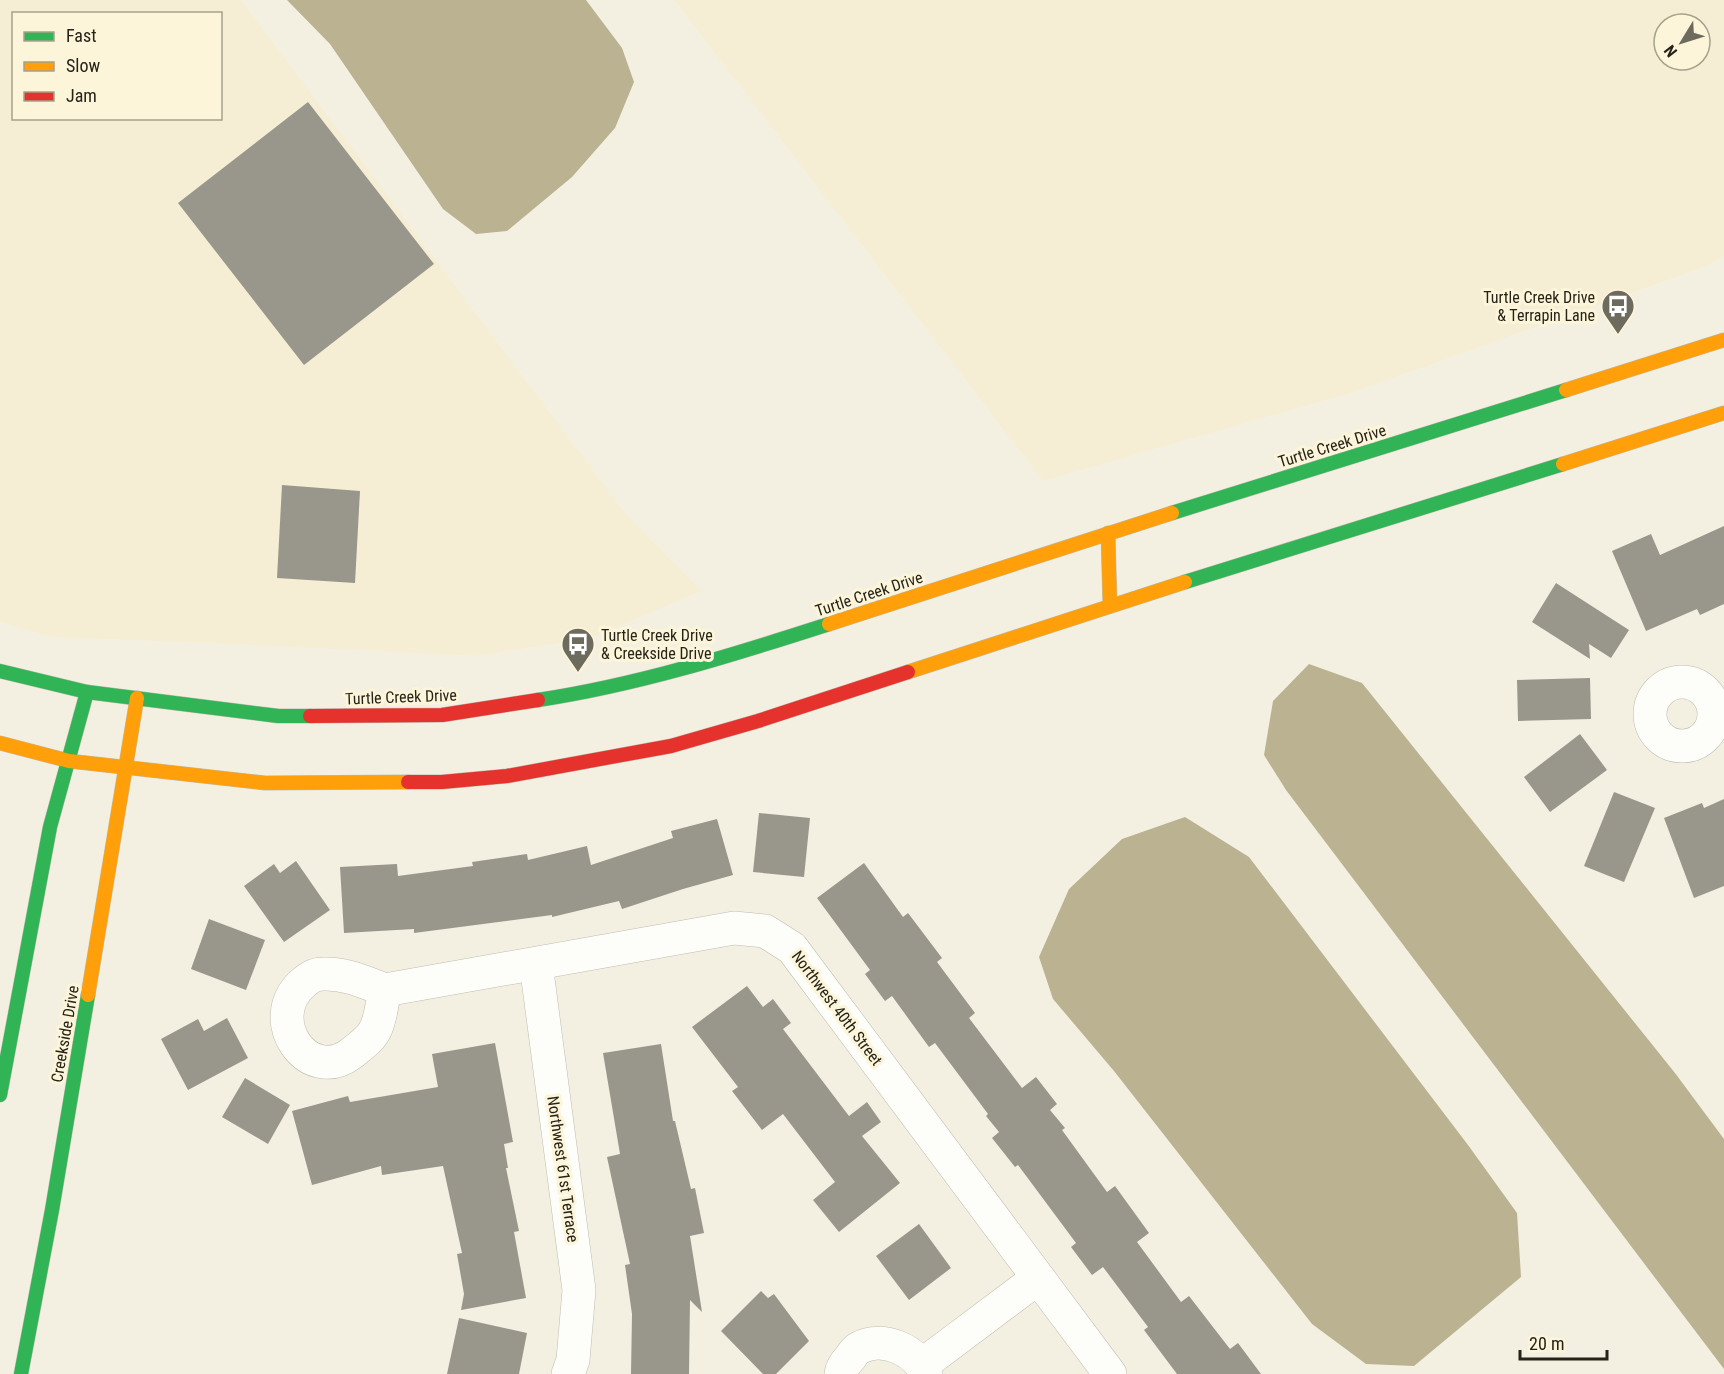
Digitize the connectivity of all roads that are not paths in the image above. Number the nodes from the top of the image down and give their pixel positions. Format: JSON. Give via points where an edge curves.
{"nodes":[{"id":1,"x":1724,"y":340,"type":"edge"},
{"id":2,"x":1724,"y":413,"type":"edge"},
{"id":3,"x":1108,"y":533,"type":"junction"},
{"id":4,"x":1110,"y":606,"type":"junction"},
{"id":5,"x":0,"y":671,"type":"edge"},
{"id":6,"x":87,"y":692,"type":"junction"},
{"id":7,"x":137,"y":699,"type":"junction"},
{"id":8,"x":0,"y":743,"type":"edge"},
{"id":9,"x":69,"y":761,"type":"junction"},
{"id":10,"x":126,"y":769,"type":"junction"},
{"id":11,"x":536,"y":964,"type":"junction"},
{"id":12,"x":385,"y":990,"type":"dead end"},
{"id":13,"x":0,"y":1095,"type":"edge"},
{"id":14,"x":1038,"y":1278,"type":"junction"},
{"id":15,"x":924,"y":1370,"type":"edge"},
{"id":16,"x":21,"y":1374,"type":"edge"},
{"id":17,"x":568,"y":1374,"type":"edge"},
{"id":18,"x":841,"y":1374,"type":"edge"},
{"id":19,"x":1110,"y":1374,"type":"edge"}],
"edges":[{"from":1,"to":3,"type":"street","name":"Turtle Creek Drive"},
{"from":2,"to":4,"type":"street"},
{"from":3,"to":4,"type":"street"},
{"from":3,"to":7,"type":"street","name":"Turtle Creek Drive","via":[[750,650],[594,692],[442,716],[278,716]]},
{"from":4,"to":10,"type":"street","via":[[671,746],[517,774],[442,782],[265,783]]},
{"from":5,"to":6,"type":"street","name":"Turtle Creek Drive"},
{"from":6,"to":7,"type":"street","name":"Turtle Creek Drive"},
{"from":6,"to":9,"type":"street"},
{"from":7,"to":10,"type":"street","name":"Creekside Drive"},
{"from":8,"to":9,"type":"street"},
{"from":9,"to":10,"type":"street"},
{"from":9,"to":13,"type":"street","via":[[51,827]]},
{"from":10,"to":16,"type":"street","name":"Creekside Drive"},
{"from":11,"to":12,"type":"street","name":"Northwest 40th Street"},
{"from":11,"to":14,"type":"street","name":"Northwest 40th Street","via":[[734,928],[765,931],[792,948]]},
{"from":11,"to":17,"type":"street","name":"Northwest 61st Terrace","via":[[579,1290],[573,1360]]},
{"from":14,"to":15,"type":"street"},
{"from":14,"to":19,"type":"street","name":"Northwest 40th Street"},
{"from":15,"to":18,"type":"street","via":[[905,1350],[876,1343],[858,1348]]}]}
